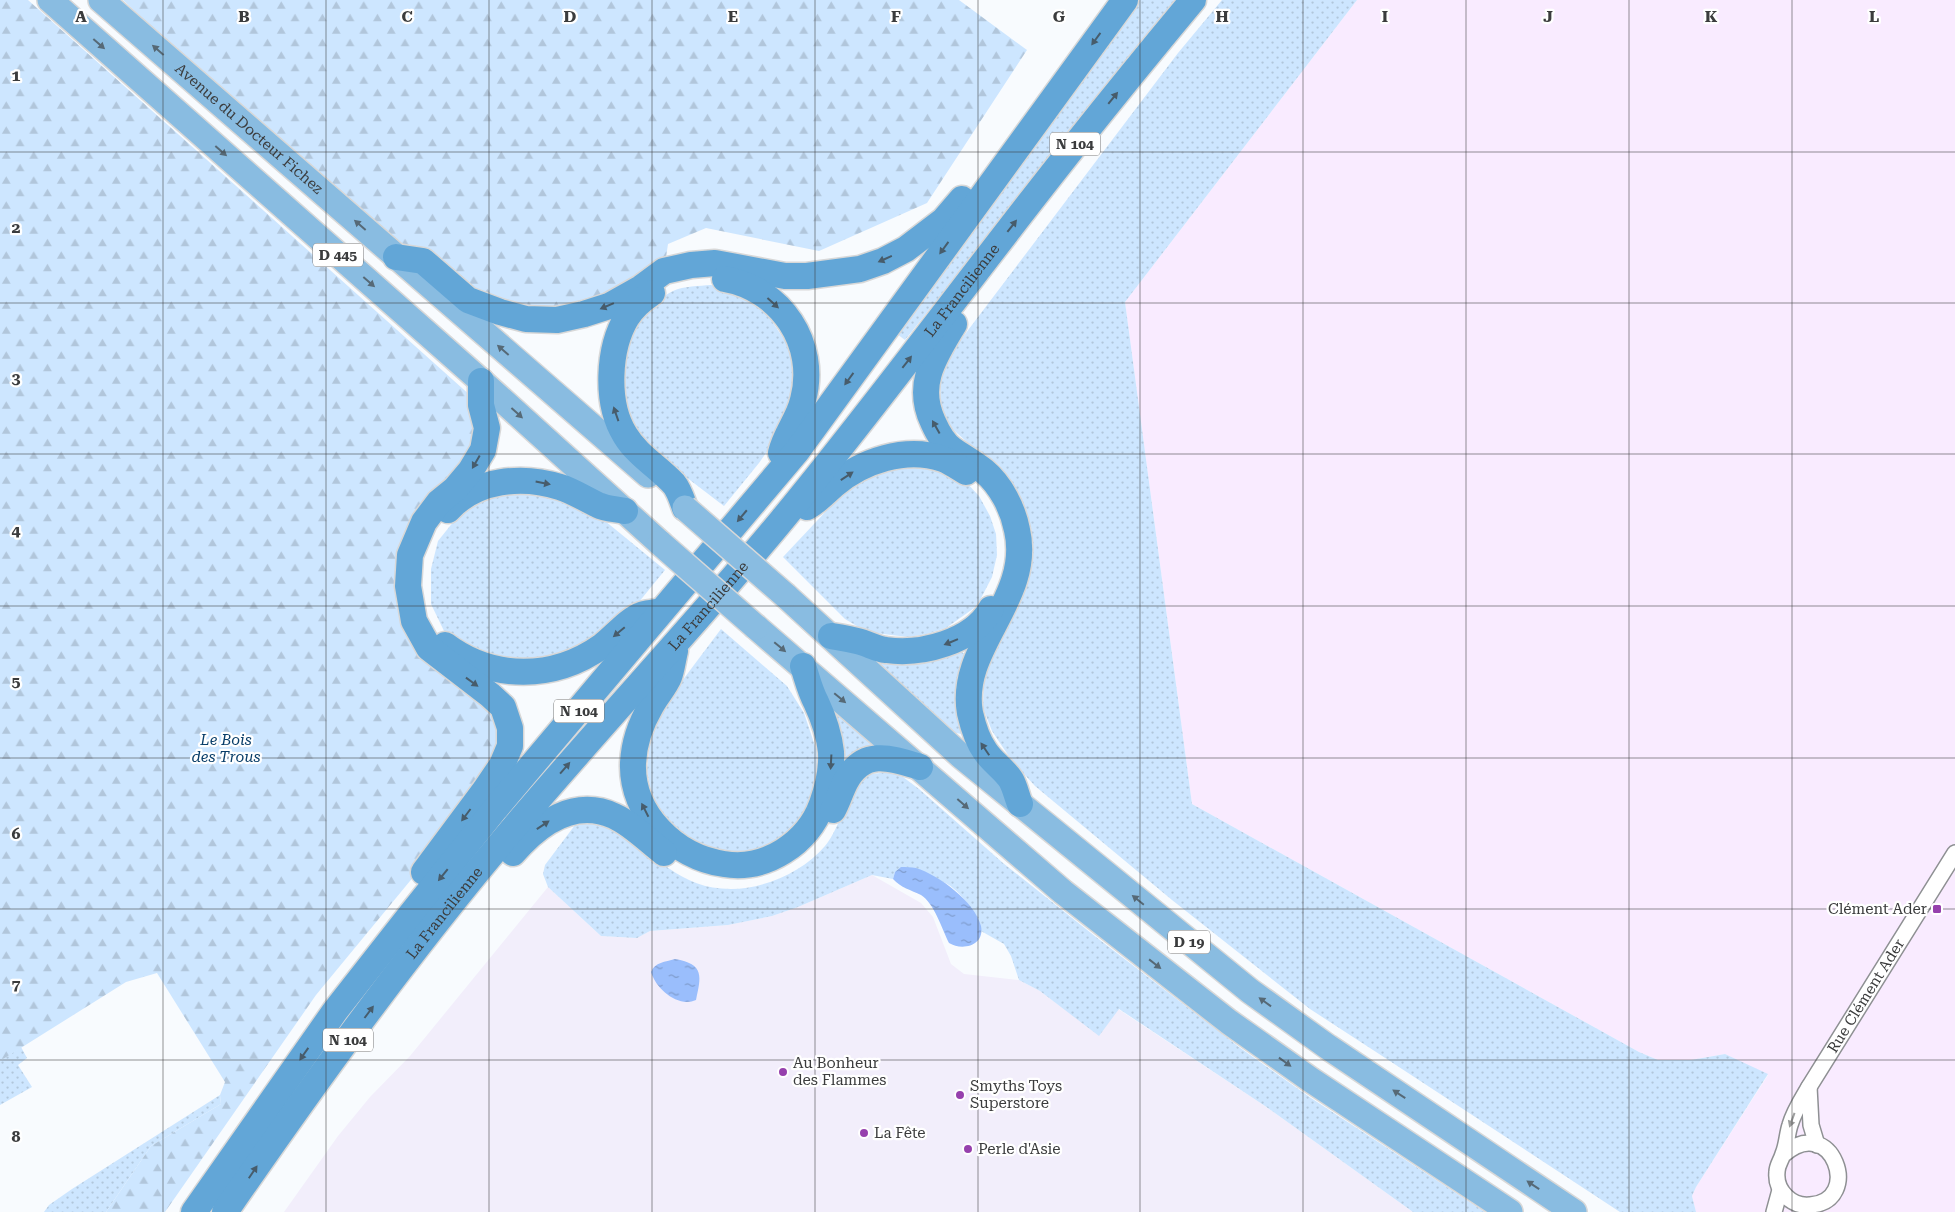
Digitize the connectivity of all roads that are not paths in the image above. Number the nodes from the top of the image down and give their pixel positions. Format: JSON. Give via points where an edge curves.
{"nodes":[{"id":1,"x":50,"y":0,"type":"edge"},
{"id":2,"x":101,"y":0,"type":"edge"},
{"id":3,"x":1125,"y":0,"type":"edge"},
{"id":4,"x":1194,"y":0,"type":"edge"},
{"id":5,"x":993,"y":180,"type":"junction"},
{"id":6,"x":396,"y":257,"type":"junction"},
{"id":7,"x":961,"y":292,"type":"junction"},
{"id":8,"x":481,"y":381,"type":"junction"},
{"id":9,"x":774,"y":479,"type":"junction"},
{"id":10,"x":685,"y":508,"type":"junction"},
{"id":11,"x":624,"y":511,"type":"junction"},
{"id":12,"x":779,"y":524,"type":"junction"},
{"id":13,"x":735,"y":551,"type":"joint"},
{"id":14,"x":706,"y":584,"type":"joint"},
{"id":15,"x":662,"y":611,"type":"junction"},
{"id":16,"x":831,"y":636,"type":"junction"},
{"id":17,"x":677,"y":643,"type":"junction"},
{"id":18,"x":803,"y":666,"type":"junction"},
{"id":19,"x":920,"y":767,"type":"junction"},
{"id":20,"x":1020,"y":804,"type":"junction"},
{"id":21,"x":1955,"y":853,"type":"edge"},
{"id":22,"x":476,"y":873,"type":"junction"},
{"id":23,"x":408,"y":918,"type":"junction"},
{"id":24,"x":1809,"y":1087,"type":"junction"},
{"id":25,"x":1817,"y":1145,"type":"junction"},
{"id":26,"x":1783,"y":1155,"type":"junction"},
{"id":27,"x":1780,"y":1190,"type":"junction"},
{"id":28,"x":1808,"y":1209,"type":"edge"},
{"id":29,"x":194,"y":1212,"type":"edge"},
{"id":30,"x":225,"y":1212,"type":"edge"},
{"id":31,"x":1510,"y":1212,"type":"edge"},
{"id":32,"x":1574,"y":1212,"type":"edge"},
{"id":33,"x":1774,"y":1212,"type":"edge"}],
"edges":[{"from":1,"to":8,"type":"main road","number":"D 445","one_way":true},
{"from":6,"to":2,"type":"main road","name":"Avenue du Docteur Fichez","number":"D 445","one_way":true},
{"from":3,"to":5,"type":"highway","name":"La Francilienne","number":"N 104","one_way":true},
{"from":7,"to":4,"type":"highway","name":"La Francilienne","number":"N 104","one_way":true,"via":[[1073,147]]},
{"from":5,"to":6,"type":"highway","one_way":true,"via":[[965,195],[944,220],[906,249],[860,269],[785,276],[715,263],[691,265],[664,271],[610,306],[556,320],[526,319],[468,300],[423,261]]},
{"from":5,"to":9,"type":"highway","name":"La Francilienne","number":"N 104","one_way":true},
{"from":10,"to":6,"type":"main road","number":"D 445","one_way":true},
{"from":12,"to":7,"type":"highway","name":"La Francilienne","number":"N 104","one_way":true},
{"from":20,"to":7,"type":"highway","one_way":true,"via":[[1010,779],[985,752],[975,734],[969,689],[983,644],[1014,585],[1019,556],[1018,531],[1010,507],[995,483],[986,472],[951,449],[937,430],[925,401],[929,371],[955,323]]},
{"from":8,"to":11,"type":"main road","number":"D 445","one_way":true},
{"from":8,"to":23,"type":"highway","one_way":true,"via":[[481,405],[487,428],[483,450],[471,470],[424,522],[410,555],[408,586],[414,621],[429,648],[503,708],[510,728],[510,746],[485,790],[413,885]]},
{"from":10,"to":9,"type":"highway","one_way":true,"via":[[675,485],[625,436],[614,411],[612,389],[612,363],[619,334],[628,316],[665,284],[712,276],[734,280],[757,289],[777,305],[793,326],[804,348],[807,378],[803,401],[783,442]]},
{"from":9,"to":15,"type":"highway","name":"La Francilienne","number":"N 104","one_way":true},
{"from":10,"to":13,"type":"main road","number":"D 445","bridge":true},
{"from":11,"to":14,"type":"main road","number":"D 445","bridge":true},
{"from":15,"to":11,"type":"highway","one_way":true,"via":[[639,615],[600,647],[578,660],[552,669],[526,672],[494,670],[465,658],[432,632],[424,609],[421,585],[427,543],[436,524],[470,494],[493,483],[538,482],[560,487],[599,506]]},
{"from":12,"to":16,"type":"highway","one_way":true,"via":[[818,501],[852,473],[881,459],[900,455],[942,459],[969,474],[988,492],[1002,513],[1010,534],[1011,555],[1006,582],[987,617],[966,636],[938,647],[912,650],[886,650]]},
{"from":12,"to":17,"type":"highway","name":"La Francilienne","number":"N 104"},
{"from":13,"to":16,"type":"main road","number":"D 19","bridge":true},
{"from":14,"to":18,"type":"main road","number":"D 19","one_way":true,"bridge":true},
{"from":15,"to":23,"type":"highway","name":"La Francilienne","number":"N 104","one_way":true},
{"from":16,"to":20,"type":"main road","number":"D 19","via":[[954,750]]},
{"from":18,"to":17,"type":"highway","one_way":true,"via":[[828,729],[831,754],[829,784],[817,817],[799,841],[776,856],[750,864],[724,864],[697,856],[670,841],[652,822],[637,794],[633,764],[638,733],[650,706],[669,677]]},
{"from":22,"to":17,"type":"highway","name":"La Francilienne","number":"N 104","one_way":true},
{"from":18,"to":19,"type":"main road","number":"D 19","one_way":true},
{"from":22,"to":19,"type":"highway","one_way":true,"via":[[507,860],[523,841],[554,817],[578,810],[597,810],[616,817],[663,853],[689,868],[717,876],[753,875],[780,865],[805,849],[827,824],[846,781],[864,762],[884,758]]},
{"from":19,"to":31,"type":"main road","number":"D 19","one_way":true,"via":[[1063,892],[1229,1022]]},
{"from":32,"to":20,"type":"main road","number":"D 19","one_way":true,"via":[[1250,991]]},
{"from":21,"to":24,"type":"street","name":"Rue Clément Ader"},
{"from":30,"to":22,"type":"highway","name":"La Francilienne","number":"N 104","one_way":true,"via":[[293,1113]]},
{"from":23,"to":29,"type":"highway","name":"La Francilienne","number":"N 104","one_way":true,"via":[[335,1012]]},
{"from":24,"to":25,"type":"street","via":[[1811,1125]]},
{"from":24,"to":26,"type":"street","name":"Rue Clément Ader","one_way":true,"via":[[1790,1124]]},
{"from":25,"to":26,"type":"street","via":[[1798,1145]]},
{"from":25,"to":28,"type":"street","via":[[1834,1159],[1839,1178],[1831,1195]]},
{"from":26,"to":27,"type":"street","name":"Rue Clément Ader","via":[[1776,1172]]},
{"from":27,"to":28,"type":"street","via":[[1793,1202]]},
{"from":27,"to":33,"type":"street","name":"Rue Clément Ader"}]}
